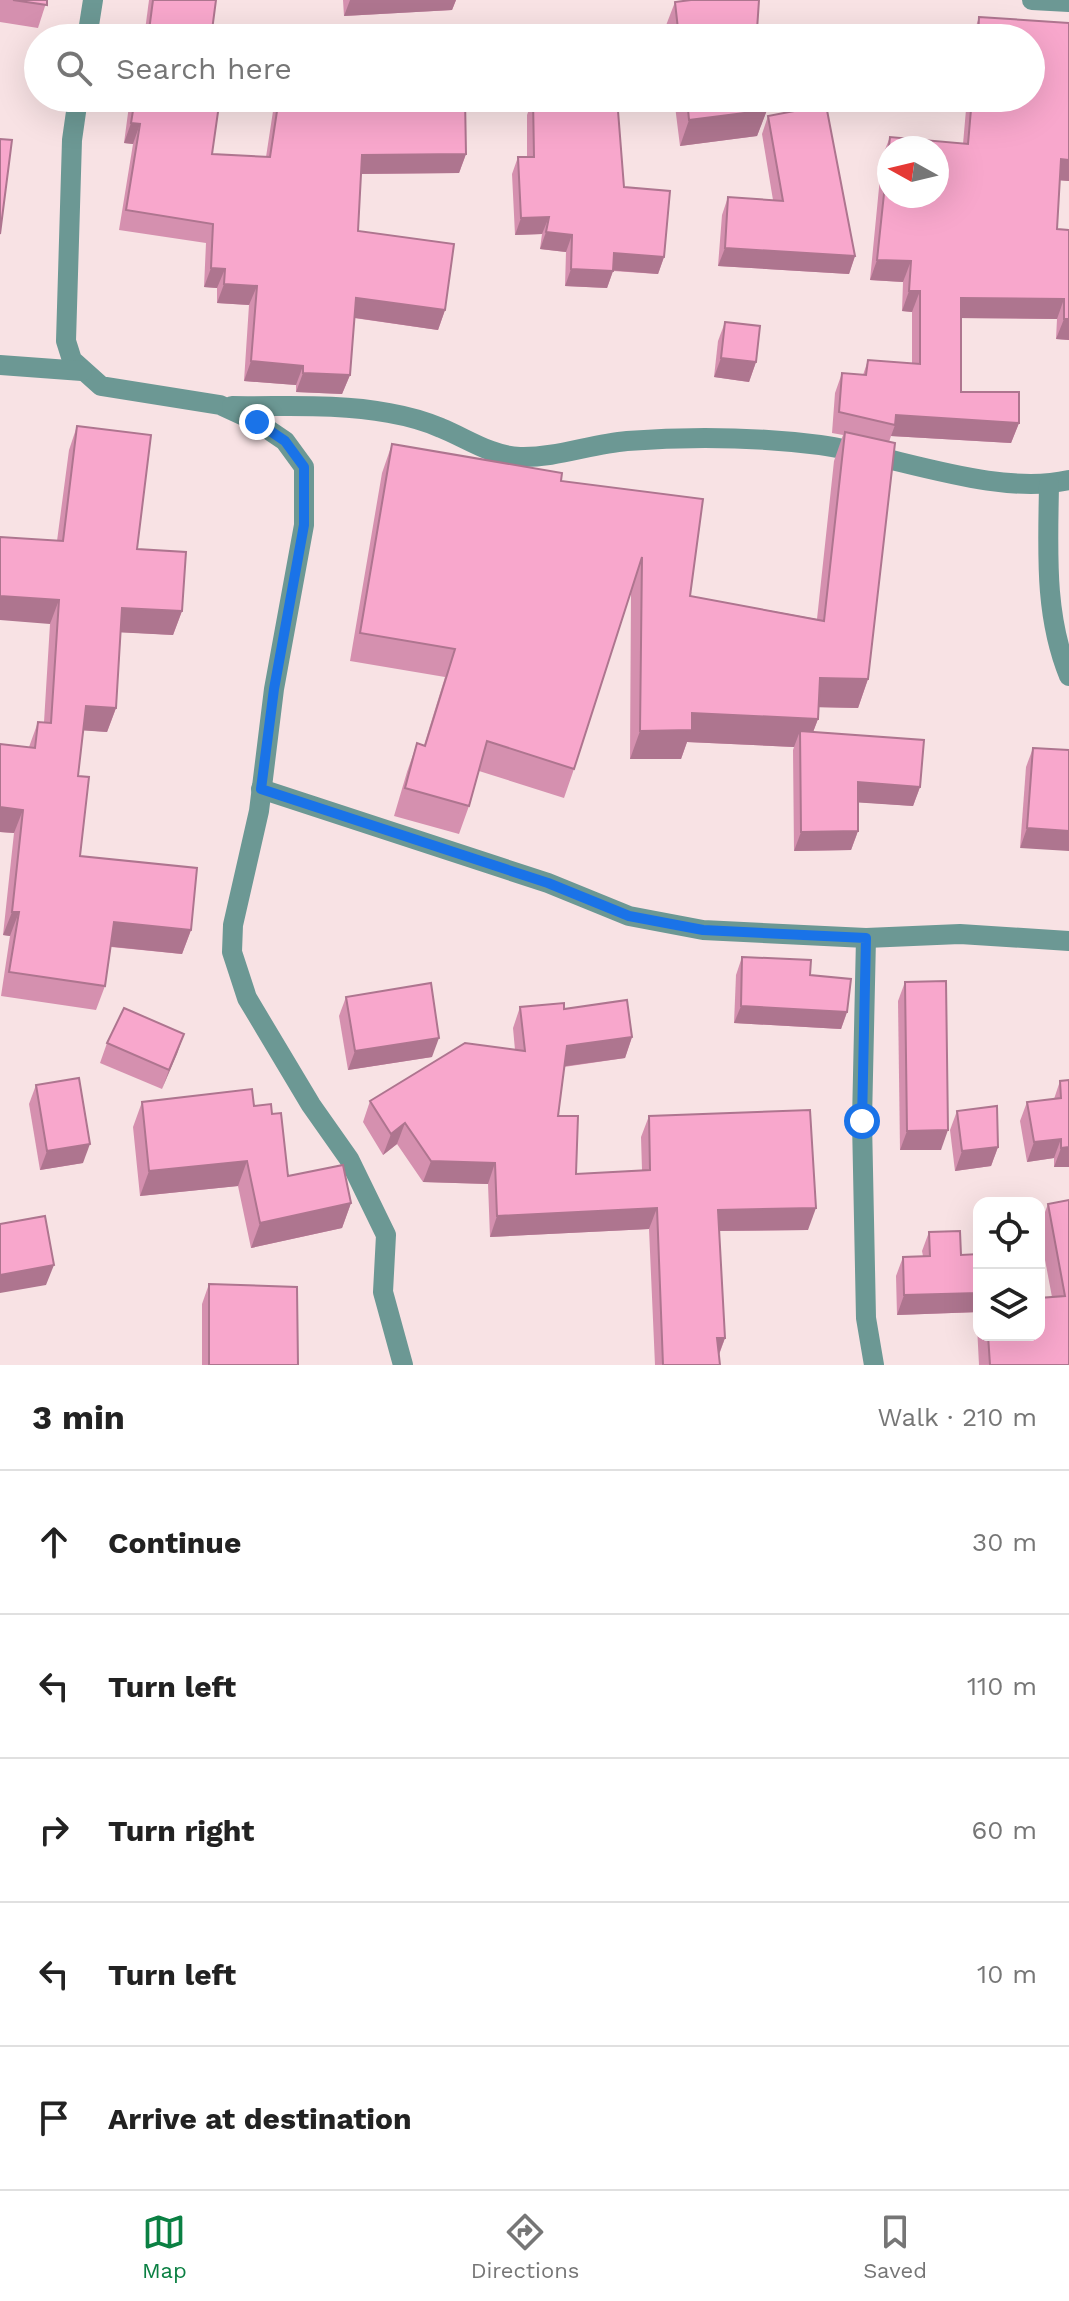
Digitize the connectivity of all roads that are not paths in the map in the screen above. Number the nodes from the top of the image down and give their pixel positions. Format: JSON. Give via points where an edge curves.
{"nodes":[{"id":1,"x":93,"y":0,"type":"edge"},
{"id":2,"x":1032,"y":0,"type":"edge"},
{"id":3,"x":1069,"y":2,"type":"edge"},
{"id":4,"x":89,"y":24,"type":"edge"},
{"id":5,"x":76,"y":112,"type":"edge"},
{"id":6,"x":0,"y":365,"type":"edge"},
{"id":7,"x":82,"y":371,"type":"junction"},
{"id":8,"x":220,"y":405,"type":"junction"},
{"id":9,"x":1059,"y":482,"type":"edge"},
{"id":10,"x":1069,"y":676,"type":"edge"},
{"id":11,"x":261,"y":789,"type":"junction"},
{"id":12,"x":866,"y":938,"type":"junction"},
{"id":13,"x":1069,"y":941,"type":"edge"},
{"id":14,"x":403,"y":1365,"type":"edge"},
{"id":15,"x":874,"y":1365,"type":"edge"}],
"edges":[{"from":1,"to":4,"type":"street"},
{"from":2,"to":3,"type":"street"},
{"from":5,"to":7,"type":"street","via":[[66,341]]},
{"from":6,"to":7,"type":"street"},
{"from":7,"to":8,"type":"street","via":[[101,386]]},
{"from":8,"to":9,"type":"street","via":[[388,412],[515,457],[546,457],[627,441],[714,437],[819,445],[923,469]]},
{"from":8,"to":11,"type":"street","via":[[285,441],[304,467],[304,525]]},
{"from":9,"to":10,"type":"street","via":[[1048,586],[1058,650]]},
{"from":11,"to":12,"type":"street","via":[[548,883],[629,916],[703,930]]},
{"from":11,"to":14,"type":"street","via":[[233,925],[238,978],[374,1206],[386,1235],[383,1292]]},
{"from":12,"to":13,"type":"street","via":[[960,934]]},
{"from":12,"to":15,"type":"street","via":[[862,1121],[866,1318]]}]}
